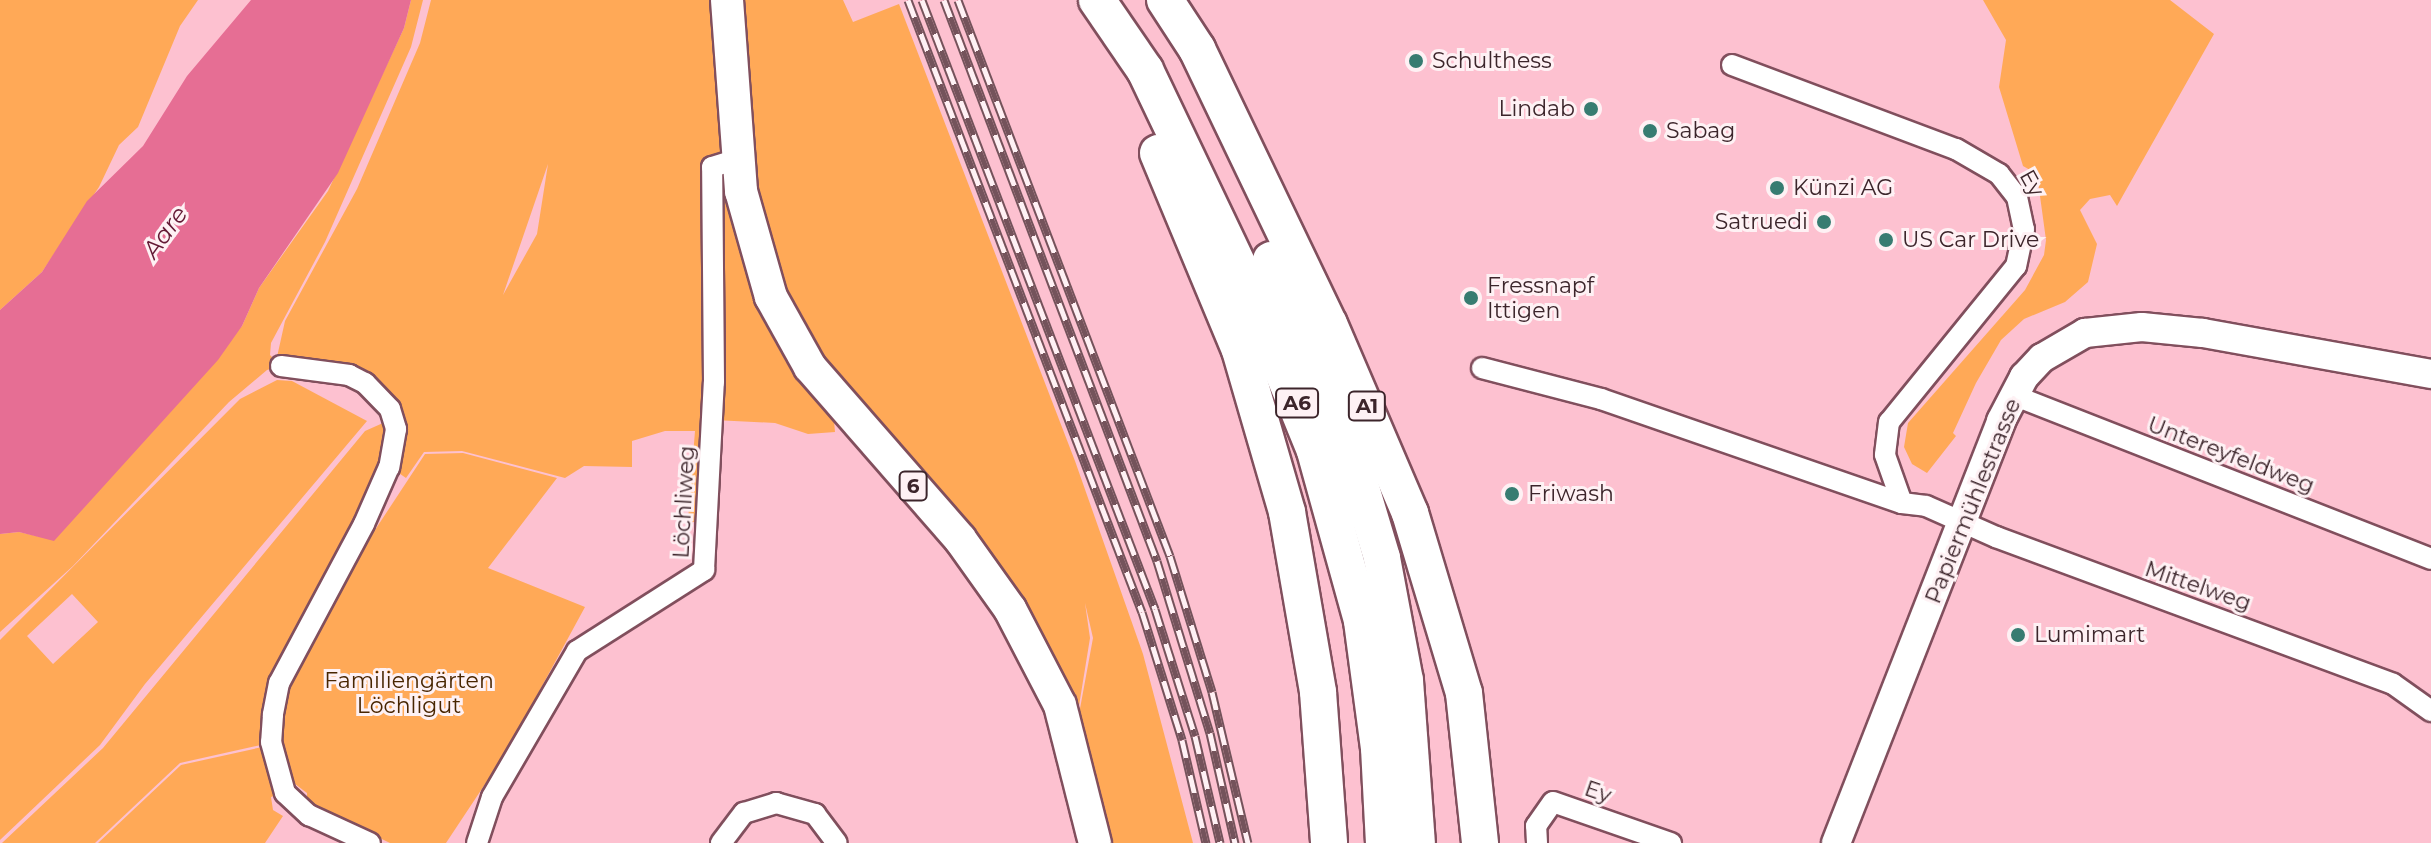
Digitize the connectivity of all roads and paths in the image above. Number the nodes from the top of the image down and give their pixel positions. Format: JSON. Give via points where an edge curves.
{"nodes":[{"id":1,"x":727,"y":0,"type":"edge"},
{"id":2,"x":1097,"y":0,"type":"edge"},
{"id":3,"x":1157,"y":0,"type":"edge"},
{"id":4,"x":1165,"y":0,"type":"edge"},
{"id":5,"x":1732,"y":65,"type":"dead end"},
{"id":6,"x":738,"y":159,"type":"junction"},
{"id":7,"x":281,"y":366,"type":"dead end"},
{"id":8,"x":1482,"y":368,"type":"dead end"},
{"id":9,"x":2431,"y":374,"type":"edge"},
{"id":10,"x":2013,"y":395,"type":"junction"},
{"id":11,"x":1902,"y":503,"type":"junction"},
{"id":12,"x":1963,"y":522,"type":"junction"},
{"id":13,"x":2431,"y":559,"type":"edge"},
{"id":14,"x":2426,"y":700,"type":"edge"},
{"id":15,"x":483,"y":820,"type":"junction"},
{"id":16,"x":370,"y":843,"type":"edge"},
{"id":17,"x":461,"y":843,"type":"edge"},
{"id":18,"x":477,"y":843,"type":"edge"},
{"id":19,"x":721,"y":843,"type":"edge"},
{"id":20,"x":837,"y":843,"type":"edge"},
{"id":21,"x":1095,"y":843,"type":"edge"},
{"id":22,"x":1329,"y":843,"type":"edge"},
{"id":23,"x":1384,"y":843,"type":"edge"},
{"id":24,"x":1417,"y":843,"type":"edge"},
{"id":25,"x":1480,"y":843,"type":"edge"},
{"id":26,"x":1537,"y":843,"type":"edge"},
{"id":27,"x":1671,"y":843,"type":"edge"},
{"id":28,"x":1836,"y":843,"type":"edge"}],
"edges":[{"from":1,"to":6,"type":"main road","number":"6"},
{"from":2,"to":22,"type":"highway","via":[[1122,80],[1220,296],[1263,420],[1311,638]]},
{"from":2,"to":23,"type":"highway","number":"A6","via":[[1152,84],[1253,297],[1315,451],[1362,621],[1379,748]]},
{"from":3,"to":24,"type":"highway","number":"A6","via":[[1176,59],[1306,337],[1362,486],[1382,558],[1405,681]]},
{"from":4,"to":25,"type":"highway","number":"A1","via":[[1197,49],[1313,290],[1410,513],[1464,693]]},
{"from":5,"to":11,"type":"street","name":"Ey","via":[[1956,149],[1999,174],[2017,197],[2024,229],[2016,266],[1889,422],[1885,455]]},
{"from":6,"to":15,"type":"street","name":"Löchliweg","via":[[712,167],[714,382],[704,570],[577,651],[534,718]]},
{"from":6,"to":21,"type":"main road","number":"6","via":[[749,232],[792,339],[833,397],[970,552],[1042,663],[1074,750]]},
{"from":7,"to":16,"type":"street","via":[[349,375],[365,383],[390,409],[396,429],[389,467],[364,524],[279,683],[271,742],[285,793],[309,815]]},
{"from":8,"to":11,"type":"street","via":[[1601,399]]},
{"from":9,"to":10,"type":"main road","name":"Papiermühlestrasse","via":[[2203,333],[2118,327],[2085,333],[2054,349]]},
{"from":10,"to":12,"type":"main road","name":"Papiermühlestrasse"},
{"from":10,"to":13,"type":"street","name":"Untereyfeldweg"},
{"from":11,"to":12,"type":"street","via":[[1926,506]]},
{"from":12,"to":14,"type":"street","name":"Mittelweg"},
{"from":12,"to":28,"type":"main road","name":"Papiermühlestrasse"},
{"from":15,"to":17,"type":"street","name":"Löchliweg"},
{"from":15,"to":18,"type":"street","name":"Löchliweg"},
{"from":19,"to":20,"type":"street","via":[[744,813],[782,803],[815,814]]},
{"from":26,"to":27,"type":"street","name":"Ey","via":[[1536,826],[1553,802]]}]}
